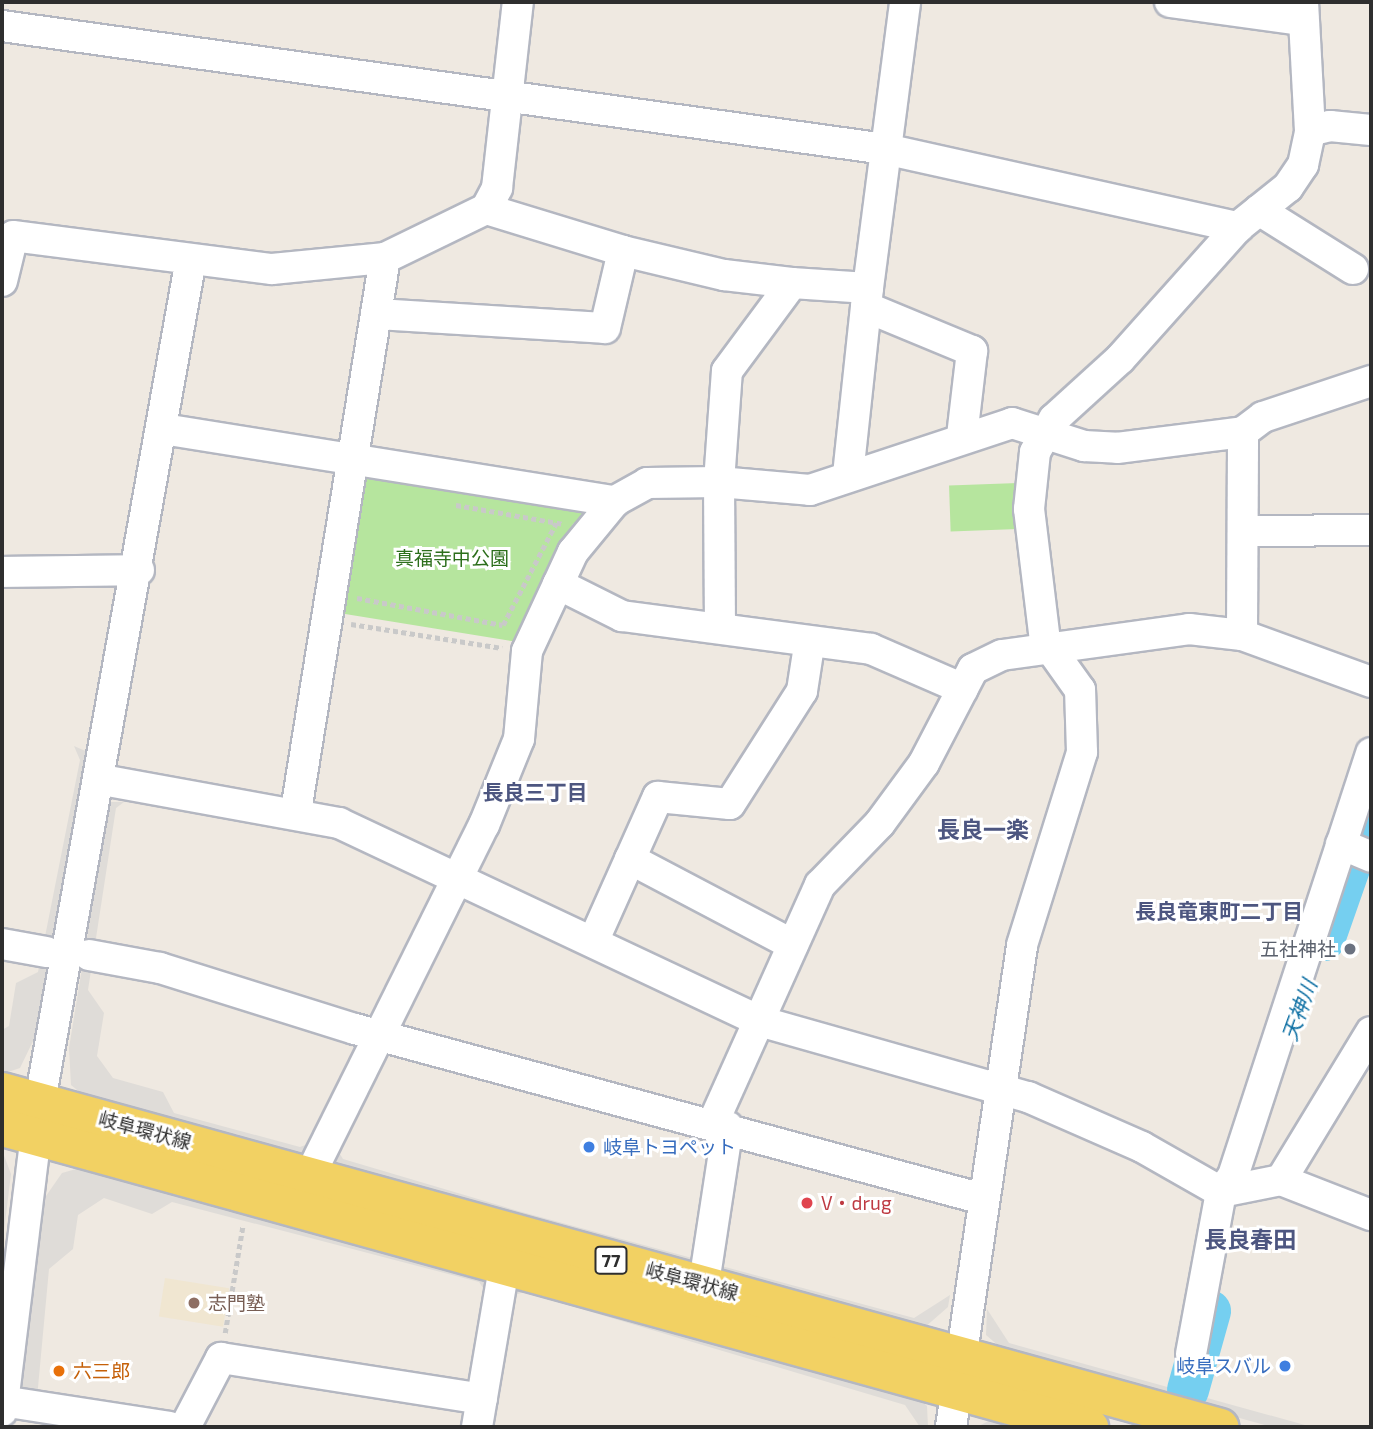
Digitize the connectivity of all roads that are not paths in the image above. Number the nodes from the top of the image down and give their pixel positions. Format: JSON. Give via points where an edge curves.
{"nodes":[{"id":1,"x":518,"y":2,"type":"edge"},
{"id":2,"x":905,"y":2,"type":"edge"},
{"id":3,"x":1170,"y":2,"type":"edge"},
{"id":4,"x":1302,"y":11,"type":"edge"},
{"id":5,"x":2,"y":26,"type":"edge"},
{"id":6,"x":506,"y":98,"type":"junction"},
{"id":7,"x":1371,"y":130,"type":"edge"},
{"id":8,"x":1310,"y":131,"type":"junction"},
{"id":9,"x":885,"y":149,"type":"junction"},
{"id":10,"x":486,"y":209,"type":"junction"},
{"id":11,"x":1248,"y":218,"type":"junction"},
{"id":12,"x":623,"y":251,"type":"junction"},
{"id":13,"x":191,"y":258,"type":"junction"},
{"id":14,"x":385,"y":258,"type":"junction"},
{"id":15,"x":1353,"y":270,"type":"dead end"},
{"id":16,"x":2,"y":281,"type":"edge"},
{"id":17,"x":793,"y":283,"type":"junction"},
{"id":18,"x":867,"y":298,"type":"junction"},
{"id":19,"x":376,"y":314,"type":"junction"},
{"id":20,"x":1371,"y":380,"type":"edge"},
{"id":21,"x":163,"y":429,"type":"junction"},
{"id":22,"x":1048,"y":431,"type":"junction"},
{"id":23,"x":1243,"y":432,"type":"junction"},
{"id":24,"x":962,"y":436,"type":"junction"},
{"id":25,"x":352,"y":458,"type":"junction"},
{"id":26,"x":848,"y":475,"type":"junction"},
{"id":27,"x":719,"y":482,"type":"junction"},
{"id":28,"x":615,"y":501,"type":"junction"},
{"id":29,"x":1371,"y":530,"type":"edge"},
{"id":30,"x":1242,"y":531,"type":"junction"},
{"id":31,"x":139,"y":570,"type":"junction"},
{"id":32,"x":2,"y":572,"type":"edge"},
{"id":33,"x":558,"y":584,"type":"junction"},
{"id":34,"x":720,"y":626,"type":"junction"},
{"id":35,"x":1242,"y":635,"type":"junction"},
{"id":36,"x":809,"y":646,"type":"junction"},
{"id":37,"x":1050,"y":651,"type":"junction"},
{"id":38,"x":1371,"y":682,"type":"edge"},
{"id":39,"x":962,"y":689,"type":"junction"},
{"id":40,"x":1371,"y":753,"type":"edge"},
{"id":41,"x":102,"y":780,"type":"junction"},
{"id":42,"x":296,"y":811,"type":"junction"},
{"id":43,"x":1356,"y":851,"type":"edge"},
{"id":44,"x":631,"y":859,"type":"junction"},
{"id":45,"x":458,"y":879,"type":"junction"},
{"id":46,"x":593,"y":942,"type":"junction"},
{"id":47,"x":2,"y":944,"type":"edge"},
{"id":48,"x":793,"y":945,"type":"junction"},
{"id":49,"x":46,"y":952,"type":"dead end"},
{"id":50,"x":89,"y":955,"type":"dead end"},
{"id":51,"x":759,"y":1021,"type":"junction"},
{"id":52,"x":1371,"y":1032,"type":"edge"},
{"id":53,"x":378,"y":1034,"type":"junction"},
{"id":54,"x":1000,"y":1088,"type":"junction"},
{"id":55,"x":2,"y":1091,"type":"edge"},
{"id":56,"x":38,"y":1119,"type":"junction"},
{"id":57,"x":720,"y":1125,"type":"junction"},
{"id":58,"x":2,"y":1127,"type":"edge"},
{"id":59,"x":310,"y":1175,"type":"junction"},
{"id":60,"x":1281,"y":1180,"type":"junction"},
{"id":61,"x":1221,"y":1192,"type":"junction"},
{"id":62,"x":983,"y":1199,"type":"junction"},
{"id":63,"x":1371,"y":1215,"type":"edge"},
{"id":64,"x":506,"y":1262,"type":"junction"},
{"id":65,"x":704,"y":1283,"type":"junction"},
{"id":66,"x":1191,"y":1354,"type":"dead end"},
{"id":67,"x":962,"y":1356,"type":"junction"},
{"id":68,"x":956,"y":1391,"type":"junction"},
{"id":69,"x":2,"y":1404,"type":"edge"},
{"id":70,"x":480,"y":1413,"type":"edge"},
{"id":71,"x":169,"y":1427,"type":"edge"},
{"id":72,"x":185,"y":1427,"type":"edge"},
{"id":73,"x":951,"y":1427,"type":"edge"},
{"id":74,"x":1089,"y":1427,"type":"edge"},
{"id":75,"x":1220,"y":1427,"type":"edge"}],
"edges":[{"from":1,"to":6,"type":"street"},
{"from":2,"to":9,"type":"street"},
{"from":3,"to":4,"type":"street"},
{"from":4,"to":8,"type":"street"},
{"from":5,"to":6,"type":"street"},
{"from":6,"to":9,"type":"street"},
{"from":6,"to":10,"type":"street","via":[[497,188]]},
{"from":7,"to":8,"type":"street","via":[[1330,126]]},
{"from":8,"to":11,"type":"street","via":[[1303,165]]},
{"from":9,"to":11,"type":"street"},
{"from":9,"to":18,"type":"street"},
{"from":10,"to":12,"type":"street"},
{"from":10,"to":14,"type":"street"},
{"from":11,"to":15,"type":"street"},
{"from":11,"to":22,"type":"street"},
{"from":12,"to":17,"type":"street","via":[[724,275]]},
{"from":12,"to":19,"type":"street","via":[[605,328]]},
{"from":13,"to":14,"type":"street","via":[[272,269]]},
{"from":13,"to":16,"type":"street","via":[[13,236]]},
{"from":13,"to":21,"type":"street"},
{"from":14,"to":19,"type":"street"},
{"from":17,"to":18,"type":"street"},
{"from":17,"to":27,"type":"street","via":[[727,371]]},
{"from":18,"to":24,"type":"street","via":[[972,351]]},
{"from":18,"to":26,"type":"street"},
{"from":19,"to":25,"type":"street"},
{"from":20,"to":23,"type":"street","via":[[1263,417]]},
{"from":21,"to":25,"type":"street"},
{"from":21,"to":31,"type":"street"},
{"from":22,"to":23,"type":"street","via":[[1084,446],[1117,448]]},
{"from":22,"to":24,"type":"street","via":[[1012,423]]},
{"from":22,"to":37,"type":"street","via":[[1035,452],[1029,509]]},
{"from":23,"to":30,"type":"street"},
{"from":24,"to":26,"type":"street"},
{"from":25,"to":28,"type":"street"},
{"from":25,"to":42,"type":"street"},
{"from":26,"to":27,"type":"street","via":[[810,490]]},
{"from":27,"to":28,"type":"street","via":[[648,483]]},
{"from":27,"to":34,"type":"street"},
{"from":28,"to":33,"type":"street","via":[[589,529]]},
{"from":29,"to":30,"type":"street"},
{"from":30,"to":35,"type":"street"},
{"from":31,"to":32,"type":"street"},
{"from":31,"to":41,"type":"street"},
{"from":33,"to":34,"type":"street","via":[[622,617]]},
{"from":33,"to":45,"type":"street","via":[[527,652],[519,739]]},
{"from":34,"to":36,"type":"street"},
{"from":35,"to":37,"type":"street","via":[[1189,629]]},
{"from":35,"to":38,"type":"street"},
{"from":36,"to":39,"type":"street","via":[[871,649]]},
{"from":36,"to":44,"type":"street","via":[[802,691],[730,804],[658,797]]},
{"from":37,"to":39,"type":"street","via":[[1002,655],[973,669]]},
{"from":37,"to":54,"type":"street","via":[[1080,690],[1082,752],[1023,945]]},
{"from":39,"to":48,"type":"street","via":[[917,773],[820,885]]},
{"from":40,"to":43,"type":"street"},
{"from":41,"to":42,"type":"street"},
{"from":41,"to":56,"type":"street"},
{"from":42,"to":45,"type":"street","via":[[339,823]]},
{"from":43,"to":61,"type":"street","via":[[1233,1175]]},
{"from":44,"to":46,"type":"street"},
{"from":44,"to":48,"type":"street"},
{"from":45,"to":46,"type":"street"},
{"from":45,"to":53,"type":"street"},
{"from":46,"to":51,"type":"street"},
{"from":47,"to":49,"type":"street"},
{"from":48,"to":51,"type":"street"},
{"from":50,"to":53,"type":"street","via":[[160,968]]},
{"from":51,"to":54,"type":"street"},
{"from":51,"to":57,"type":"street"},
{"from":52,"to":60,"type":"street"},
{"from":53,"to":57,"type":"street"},
{"from":53,"to":59,"type":"street"},
{"from":54,"to":61,"type":"street","via":[[1105,1128]]},
{"from":54,"to":62,"type":"street"},
{"from":55,"to":56,"type":"main road","name":"岐阜環状線","number":"77"},
{"from":56,"to":58,"type":"main road","name":"岐阜環状線","number":"77"},
{"from":56,"to":59,"type":"main road","name":"岐阜環状線","number":"77"},
{"from":56,"to":64,"type":"main road","name":"岐阜環状線","number":"77"},
{"from":56,"to":69,"type":"street"},
{"from":57,"to":62,"type":"street"},
{"from":57,"to":65,"type":"street"},
{"from":59,"to":65,"type":"main road","name":"岐阜環状線","number":"77"},
{"from":60,"to":61,"type":"street"},
{"from":60,"to":63,"type":"street"},
{"from":61,"to":66,"type":"street"},
{"from":62,"to":67,"type":"street"},
{"from":64,"to":68,"type":"main road","name":"岐阜環状線","number":"77"},
{"from":64,"to":70,"type":"street"},
{"from":65,"to":67,"type":"main road","name":"岐阜環状線","number":"77"},
{"from":67,"to":68,"type":"street"},
{"from":67,"to":75,"type":"main road","name":"岐阜環状線","number":"77"},
{"from":68,"to":73,"type":"street"},
{"from":68,"to":74,"type":"main road","name":"岐阜環状線","number":"77"},
{"from":69,"to":71,"type":"street"},
{"from":70,"to":72,"type":"street","via":[[221,1358]]}]}
